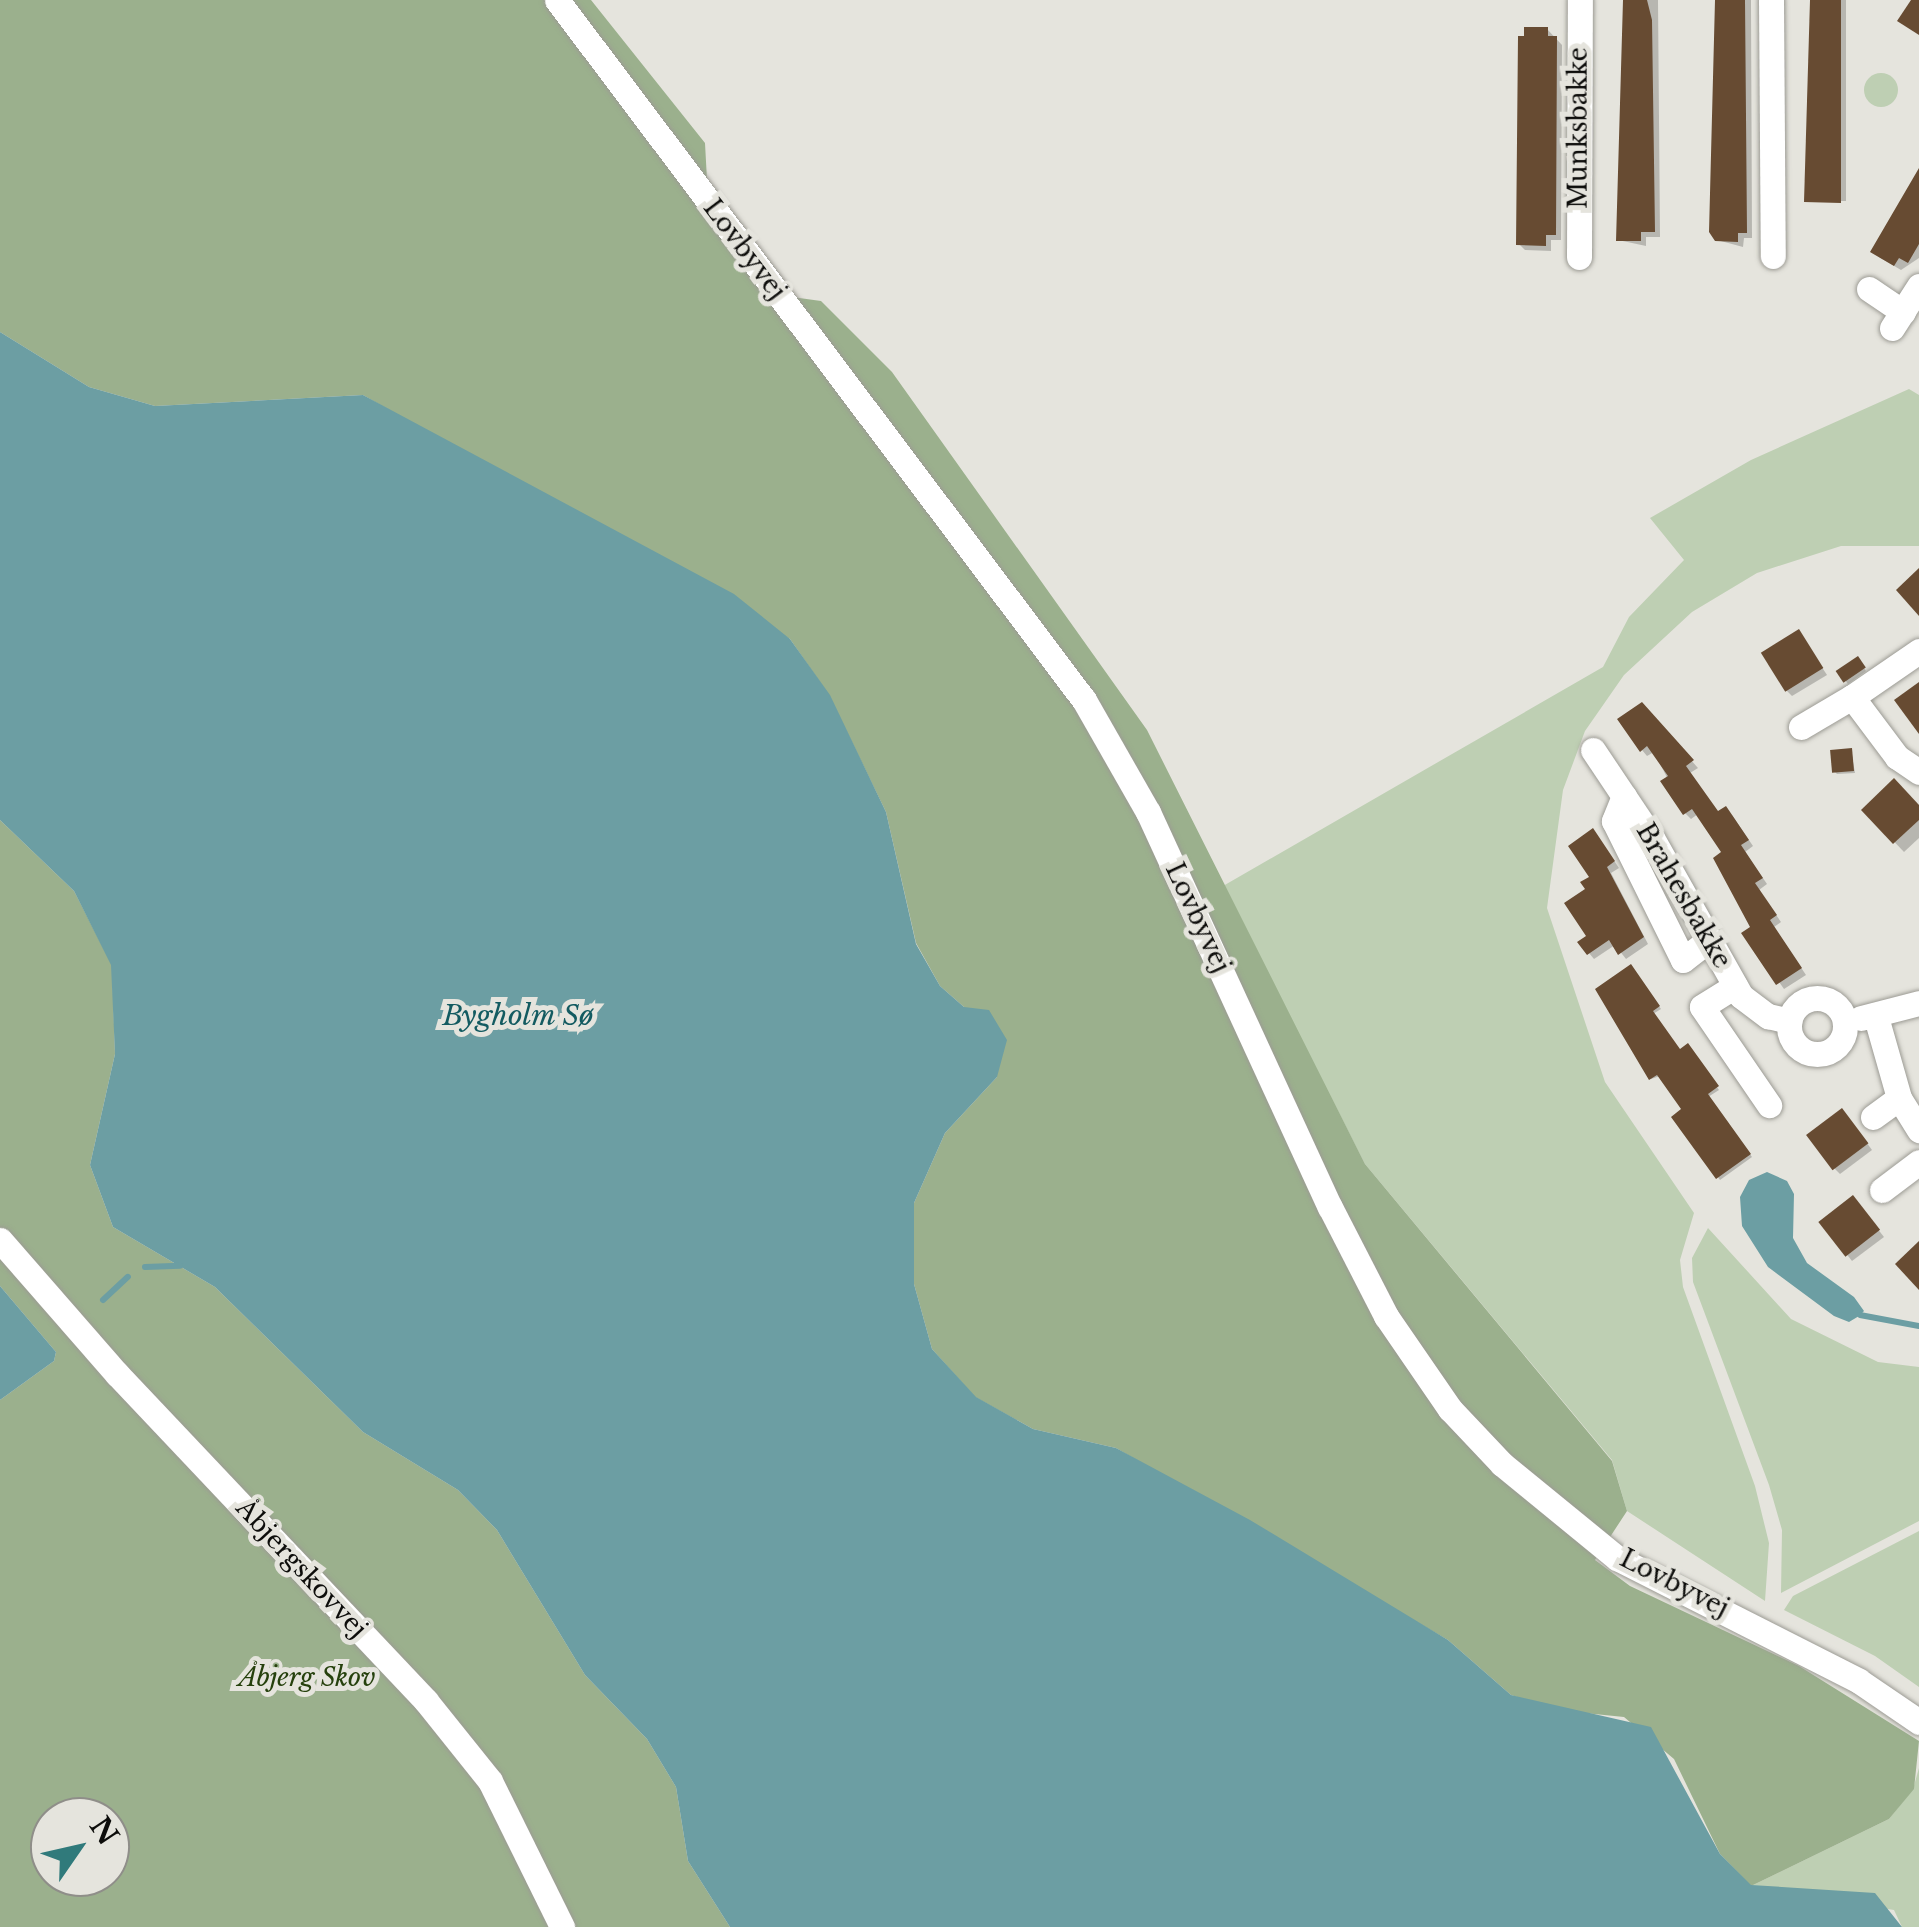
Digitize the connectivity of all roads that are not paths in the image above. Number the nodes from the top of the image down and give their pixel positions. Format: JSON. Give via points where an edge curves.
{"nodes":[{"id":1,"x":557,"y":0,"type":"edge"},
{"id":2,"x":1580,"y":0,"type":"edge"},
{"id":3,"x":1771,"y":0,"type":"edge"},
{"id":4,"x":1773,"y":256,"type":"dead end"},
{"id":5,"x":1579,"y":257,"type":"dead end"},
{"id":6,"x":1919,"y":286,"type":"edge"},
{"id":7,"x":1868,"y":289,"type":"dead end"},
{"id":8,"x":1919,"y":652,"type":"edge"},
{"id":9,"x":1852,"y":697,"type":"junction"},
{"id":10,"x":1800,"y":727,"type":"dead end"},
{"id":11,"x":1593,"y":750,"type":"dead end"},
{"id":12,"x":1919,"y":772,"type":"edge"},
{"id":13,"x":1735,"y":986,"type":"junction"},
{"id":14,"x":1919,"y":1004,"type":"edge"},
{"id":15,"x":1845,"y":1018,"type":"junction"},
{"id":16,"x":1876,"y":1018,"type":"junction"},
{"id":17,"x":1789,"y":1021,"type":"junction"},
{"id":18,"x":1919,"y":1072,"type":"edge"},
{"id":19,"x":1898,"y":1093,"type":"junction"},
{"id":20,"x":1768,"y":1105,"type":"dead end"},
{"id":21,"x":1873,"y":1117,"type":"dead end"},
{"id":22,"x":1919,"y":1130,"type":"edge"},
{"id":23,"x":1919,"y":1162,"type":"edge"},
{"id":24,"x":1882,"y":1190,"type":"dead end"},
{"id":25,"x":0,"y":1240,"type":"edge"},
{"id":26,"x":1919,"y":1722,"type":"edge"},
{"id":27,"x":562,"y":1927,"type":"edge"}],
"edges":[{"from":1,"to":26,"type":"street","name":"Lovbyvej","via":[[1084,700],[1148,812],[1386,1316],[1450,1409],[1502,1464],[1617,1558],[1843,1672]]},
{"from":2,"to":5,"type":"street","name":"Munksbakke"},
{"from":3,"to":4,"type":"street"},
{"from":6,"to":7,"type":"street","via":[[1898,320]]},
{"from":8,"to":9,"type":"street"},
{"from":9,"to":10,"type":"street"},
{"from":9,"to":12,"type":"street","via":[[1896,758]]},
{"from":11,"to":13,"type":"street","name":"Brahesbakke"},
{"from":13,"to":17,"type":"street","name":"Brahesbakke","via":[[1754,1008]]},
{"from":13,"to":20,"type":"street","via":[[1702,1007]]},
{"from":14,"to":16,"type":"street"},
{"from":15,"to":16,"type":"street"},
{"from":15,"to":17,"type":"street","via":[[1832,1001],[1810,998]]},
{"from":15,"to":17,"type":"street","name":"Brahesbakke","via":[[1836,1048],[1816,1055],[1792,1040]]},
{"from":16,"to":19,"type":"street"},
{"from":18,"to":19,"type":"street"},
{"from":19,"to":21,"type":"street"},
{"from":19,"to":22,"type":"street"},
{"from":23,"to":24,"type":"street"},
{"from":25,"to":27,"type":"street","name":"Åbjergskovvej","via":[[117,1374],[426,1700],[490,1780]]}]}
